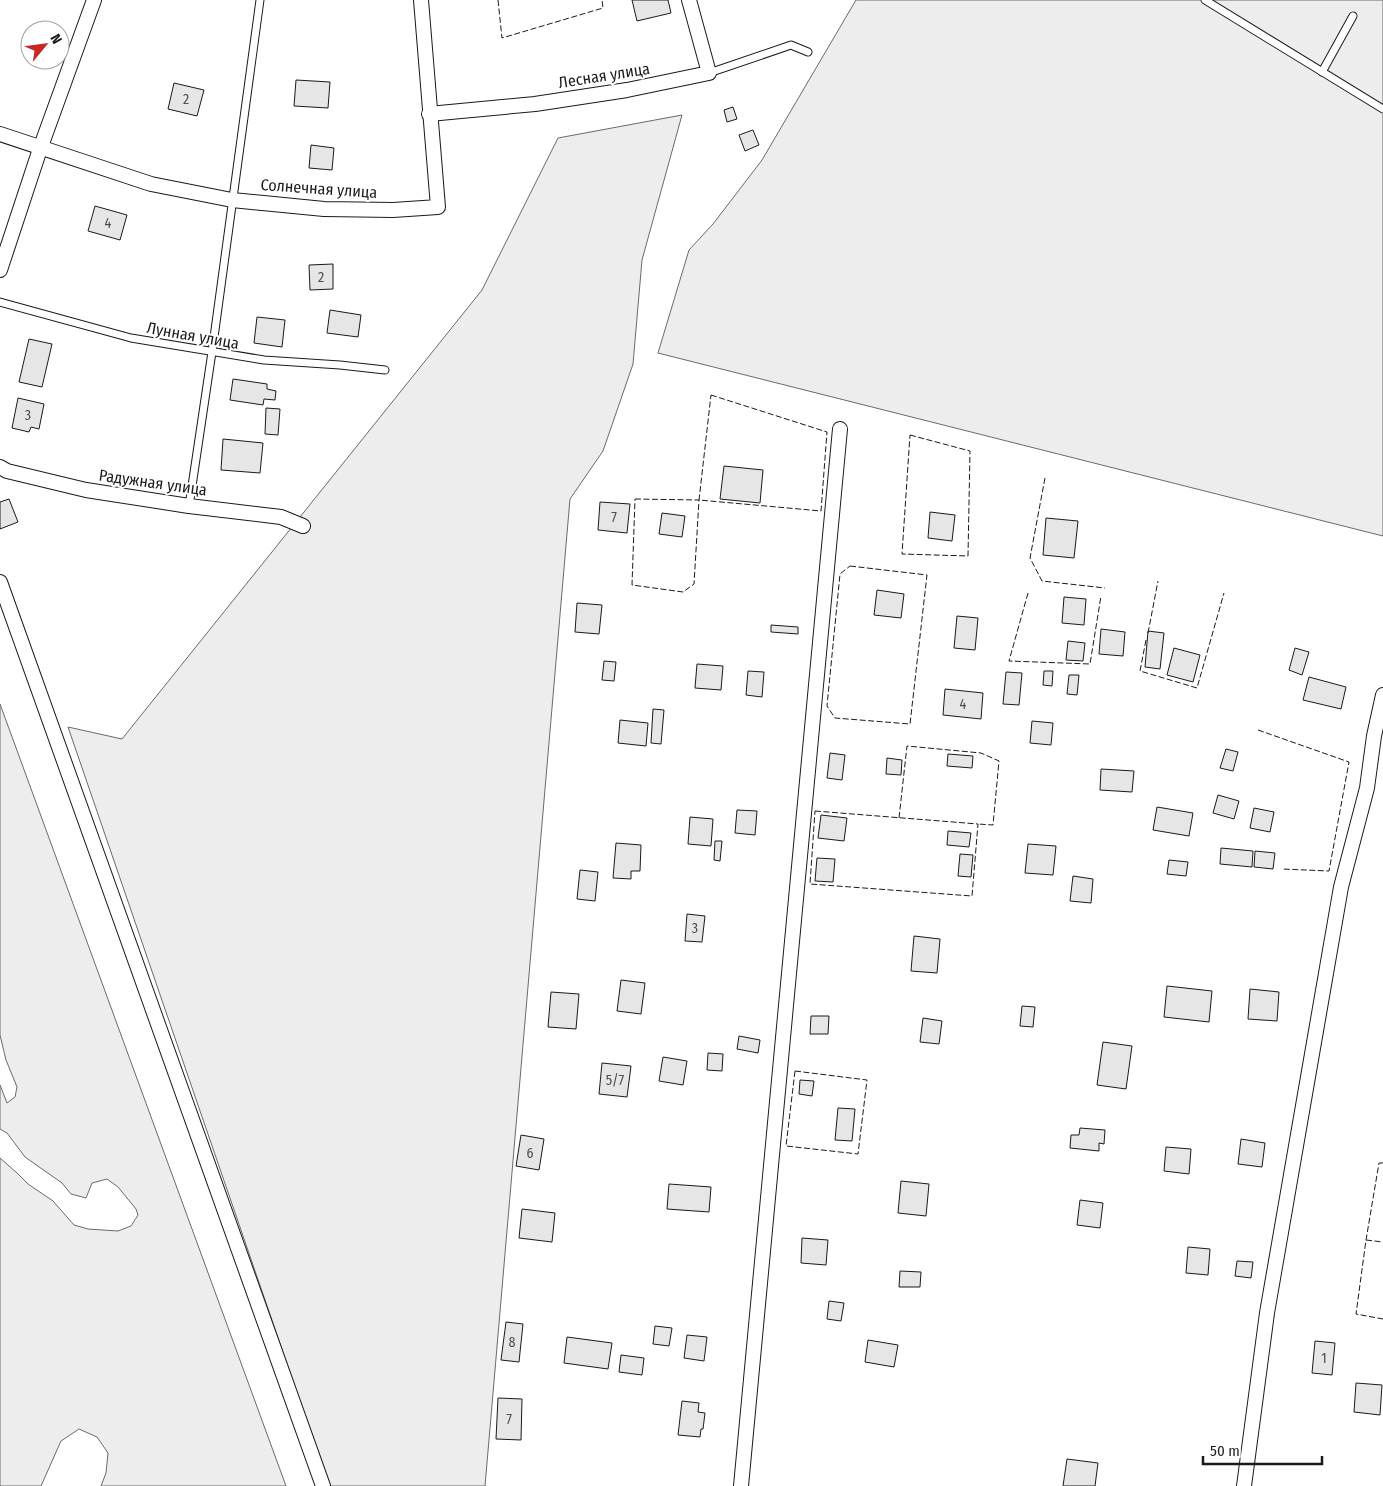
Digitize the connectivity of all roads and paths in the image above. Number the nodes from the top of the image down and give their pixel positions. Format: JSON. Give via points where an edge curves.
{"nodes":[{"id":1,"x":94,"y":0,"type":"edge"},
{"id":2,"x":260,"y":0,"type":"edge"},
{"id":3,"x":421,"y":0,"type":"edge"},
{"id":4,"x":689,"y":0,"type":"edge"},
{"id":5,"x":1205,"y":0,"type":"edge"},
{"id":6,"x":1353,"y":16,"type":"dead end"},
{"id":7,"x":808,"y":52,"type":"dead end"},
{"id":8,"x":1322,"y":72,"type":"junction"},
{"id":9,"x":709,"y":74,"type":"junction"},
{"id":10,"x":1383,"y":109,"type":"edge"},
{"id":11,"x":429,"y":114,"type":"junction"},
{"id":12,"x":0,"y":134,"type":"edge"},
{"id":13,"x":40,"y":149,"type":"junction"},
{"id":14,"x":232,"y":200,"type":"junction"},
{"id":15,"x":0,"y":270,"type":"edge"},
{"id":16,"x":0,"y":302,"type":"edge"},
{"id":17,"x":212,"y":352,"type":"junction"},
{"id":18,"x":385,"y":370,"type":"dead end"},
{"id":19,"x":840,"y":429,"type":"dead end"},
{"id":20,"x":0,"y":467,"type":"edge"},
{"id":21,"x":189,"y":506,"type":"junction"},
{"id":22,"x":303,"y":526,"type":"dead end"},
{"id":23,"x":0,"y":582,"type":"edge"},
{"id":24,"x":1383,"y":696,"type":"edge"},
{"id":25,"x":323,"y":1486,"type":"edge"},
{"id":26,"x":741,"y":1486,"type":"edge"},
{"id":27,"x":1244,"y":1486,"type":"edge"}],
"edges":[{"from":1,"to":13,"type":"street"},
{"from":2,"to":14,"type":"lane"},
{"from":3,"to":11,"type":"street","name":"Солнечная улица"},
{"from":4,"to":9,"type":"street"},
{"from":5,"to":8,"type":"lane"},
{"from":6,"to":8,"type":"lane"},
{"from":7,"to":9,"type":"lane","via":[[792,45]]},
{"from":8,"to":10,"type":"lane"},
{"from":9,"to":11,"type":"street","name":"Лесная улица","via":[[535,104]]},
{"from":11,"to":14,"type":"street","name":"Солнечная улица","via":[[438,207],[324,209]]},
{"from":12,"to":13,"type":"street","name":"Солнечная улица"},
{"from":13,"to":14,"type":"street","name":"Солнечная улица","via":[[151,184]]},
{"from":13,"to":15,"type":"street"},
{"from":14,"to":17,"type":"lane"},
{"from":16,"to":17,"type":"lane","name":"Лунная улица","via":[[131,338]]},
{"from":17,"to":18,"type":"lane","name":"Лунная улица","via":[[264,360]]},
{"from":17,"to":21,"type":"lane"},
{"from":19,"to":26,"type":"street"},
{"from":20,"to":21,"type":"street","name":"Радужная улица","via":[[86,490]]},
{"from":21,"to":22,"type":"street","name":"Радужная улица","via":[[281,517]]},
{"from":23,"to":25,"type":"street"},
{"from":24,"to":27,"type":"street","via":[[1367,788],[1341,887],[1267,1313]]}]}
